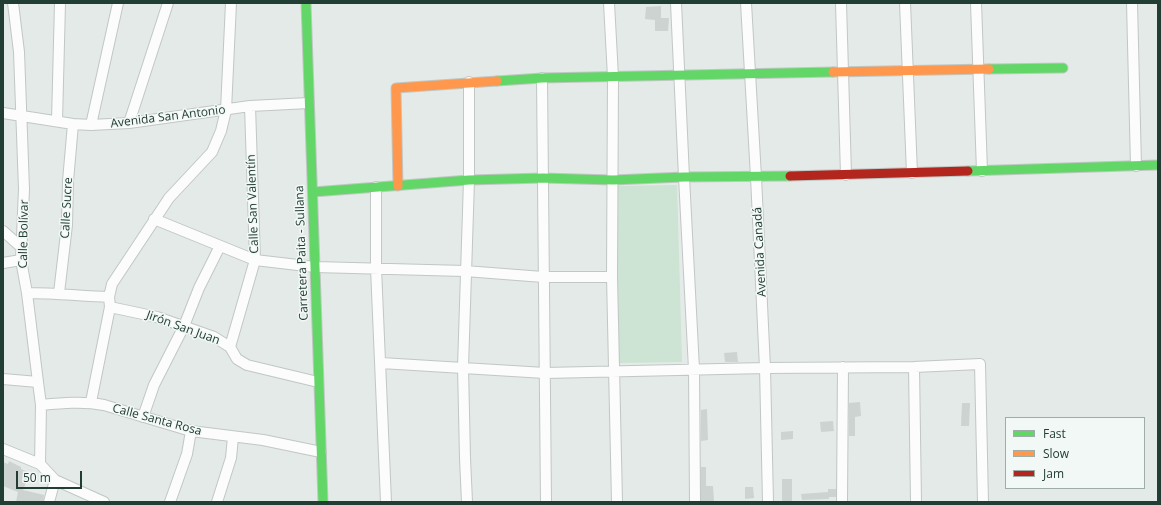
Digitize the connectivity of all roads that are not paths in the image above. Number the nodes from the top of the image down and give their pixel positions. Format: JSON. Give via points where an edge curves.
{"nodes":[{"id":1,"x":13,"y":3,"type":"edge"},
{"id":2,"x":60,"y":3,"type":"edge"},
{"id":3,"x":118,"y":3,"type":"edge"},
{"id":4,"x":168,"y":3,"type":"edge"},
{"id":5,"x":231,"y":3,"type":"edge"},
{"id":6,"x":306,"y":3,"type":"edge"},
{"id":7,"x":609,"y":3,"type":"edge"},
{"id":8,"x":676,"y":3,"type":"edge"},
{"id":9,"x":746,"y":3,"type":"edge"},
{"id":10,"x":841,"y":3,"type":"edge"},
{"id":11,"x":905,"y":3,"type":"edge"},
{"id":12,"x":976,"y":3,"type":"edge"},
{"id":13,"x":1132,"y":3,"type":"edge"},
{"id":14,"x":1063,"y":68,"type":"dead end"},
{"id":15,"x":978,"y":70,"type":"junction"},
{"id":16,"x":908,"y":71,"type":"junction"},
{"id":17,"x":843,"y":73,"type":"junction"},
{"id":18,"x":750,"y":74,"type":"junction"},
{"id":19,"x":679,"y":76,"type":"junction"},
{"id":20,"x":612,"y":77,"type":"junction"},
{"id":21,"x":542,"y":78,"type":"junction"},
{"id":22,"x":469,"y":82,"type":"junction"},
{"id":23,"x":309,"y":103,"type":"junction"},
{"id":24,"x":250,"y":106,"type":"junction"},
{"id":25,"x":226,"y":110,"type":"junction"},
{"id":26,"x":3,"y":113,"type":"edge"},
{"id":27,"x":21,"y":116,"type":"junction"},
{"id":28,"x":57,"y":122,"type":"junction"},
{"id":29,"x":73,"y":124,"type":"junction"},
{"id":30,"x":130,"y":124,"type":"junction"},
{"id":31,"x":91,"y":125,"type":"junction"},
{"id":32,"x":1158,"y":165,"type":"edge"},
{"id":33,"x":1136,"y":166,"type":"junction"},
{"id":34,"x":982,"y":171,"type":"junction"},
{"id":35,"x":912,"y":173,"type":"junction"},
{"id":36,"x":846,"y":175,"type":"junction"},
{"id":37,"x":684,"y":177,"type":"junction"},
{"id":38,"x":543,"y":178,"type":"junction"},
{"id":39,"x":756,"y":178,"type":"junction"},
{"id":40,"x":469,"y":180,"type":"junction"},
{"id":41,"x":613,"y":180,"type":"junction"},
{"id":42,"x":398,"y":186,"type":"junction"},
{"id":43,"x":376,"y":187,"type":"junction"},
{"id":44,"x":312,"y":192,"type":"junction"},
{"id":45,"x":154,"y":219,"type":"junction"},
{"id":46,"x":3,"y":231,"type":"edge"},
{"id":47,"x":220,"y":246,"type":"junction"},
{"id":48,"x":21,"y":247,"type":"junction"},
{"id":49,"x":21,"y":260,"type":"junction"},
{"id":50,"x":255,"y":260,"type":"junction"},
{"id":51,"x":3,"y":263,"type":"edge"},
{"id":52,"x":315,"y":267,"type":"junction"},
{"id":53,"x":376,"y":268,"type":"junction"},
{"id":54,"x":465,"y":271,"type":"junction"},
{"id":55,"x":543,"y":277,"type":"junction"},
{"id":56,"x":612,"y":277,"type":"junction"},
{"id":57,"x":27,"y":293,"type":"junction"},
{"id":58,"x":59,"y":293,"type":"junction"},
{"id":59,"x":110,"y":302,"type":"junction"},
{"id":60,"x":184,"y":326,"type":"junction"},
{"id":61,"x":230,"y":347,"type":"junction"},
{"id":62,"x":381,"y":363,"type":"junction"},
{"id":63,"x":463,"y":367,"type":"junction"},
{"id":64,"x":843,"y":367,"type":"junction"},
{"id":65,"x":914,"y":367,"type":"junction"},
{"id":66,"x":765,"y":368,"type":"junction"},
{"id":67,"x":694,"y":369,"type":"junction"},
{"id":68,"x":614,"y":372,"type":"junction"},
{"id":69,"x":545,"y":373,"type":"junction"},
{"id":70,"x":3,"y":379,"type":"edge"},
{"id":71,"x":38,"y":382,"type":"junction"},
{"id":72,"x":318,"y":382,"type":"junction"},
{"id":73,"x":91,"y":402,"type":"junction"},
{"id":74,"x":41,"y":405,"type":"junction"},
{"id":75,"x":143,"y":417,"type":"junction"},
{"id":76,"x":191,"y":431,"type":"junction"},
{"id":77,"x":233,"y":436,"type":"junction"},
{"id":78,"x":3,"y":449,"type":"edge"},
{"id":79,"x":321,"y":452,"type":"junction"},
{"id":80,"x":40,"y":464,"type":"junction"},
{"id":81,"x":56,"y":480,"type":"junction"},
{"id":82,"x":49,"y":502,"type":"edge"},
{"id":83,"x":104,"y":502,"type":"edge"},
{"id":84,"x":170,"y":502,"type":"edge"},
{"id":85,"x":217,"y":502,"type":"edge"},
{"id":86,"x":323,"y":502,"type":"edge"},
{"id":87,"x":386,"y":502,"type":"edge"},
{"id":88,"x":467,"y":502,"type":"edge"},
{"id":89,"x":546,"y":502,"type":"edge"},
{"id":90,"x":617,"y":502,"type":"edge"},
{"id":91,"x":695,"y":502,"type":"edge"},
{"id":92,"x":768,"y":502,"type":"edge"},
{"id":93,"x":842,"y":502,"type":"edge"},
{"id":94,"x":916,"y":502,"type":"edge"},
{"id":95,"x":983,"y":502,"type":"edge"}],
"edges":[{"from":1,"to":27,"type":"street","name":"Calle Bolívar","via":[[20,52]]},
{"from":2,"to":28,"type":"street"},
{"from":3,"to":31,"type":"street"},
{"from":4,"to":30,"type":"street"},
{"from":5,"to":25,"type":"street"},
{"from":6,"to":23,"type":"street","name":"Carretera Paita - Sullana"},
{"from":7,"to":20,"type":"street"},
{"from":8,"to":19,"type":"street"},
{"from":9,"to":18,"type":"street","name":"Avenida Canadá"},
{"from":10,"to":17,"type":"street"},
{"from":11,"to":16,"type":"street"},
{"from":12,"to":15,"type":"street"},
{"from":13,"to":33,"type":"street"},
{"from":14,"to":15,"type":"street"},
{"from":15,"to":16,"type":"street"},
{"from":15,"to":34,"type":"street"},
{"from":16,"to":17,"type":"street"},
{"from":16,"to":35,"type":"street"},
{"from":17,"to":18,"type":"street"},
{"from":17,"to":36,"type":"street"},
{"from":18,"to":19,"type":"street"},
{"from":18,"to":39,"type":"street","name":"Avenida Canadá"},
{"from":19,"to":20,"type":"street"},
{"from":19,"to":37,"type":"street"},
{"from":20,"to":21,"type":"street"},
{"from":20,"to":41,"type":"street"},
{"from":21,"to":22,"type":"street"},
{"from":21,"to":38,"type":"street"},
{"from":22,"to":40,"type":"street"},
{"from":22,"to":42,"type":"street","via":[[396,88]]},
{"from":23,"to":24,"type":"street","name":"Avenida San Antonio"},
{"from":23,"to":44,"type":"street","name":"Carretera Paita - Sullana"},
{"from":24,"to":25,"type":"street","name":"Avenida San Antonio"},
{"from":24,"to":50,"type":"street","name":"Calle San Valentín"},
{"from":25,"to":30,"type":"street","name":"Avenida San Antonio"},
{"from":25,"to":45,"type":"street","via":[[212,152],[169,198]]},
{"from":26,"to":27,"type":"street","name":"Avenida San Antonio"},
{"from":27,"to":28,"type":"street","name":"Avenida San Antonio"},
{"from":27,"to":48,"type":"street","name":"Calle Bolívar","via":[[24,189]]},
{"from":28,"to":29,"type":"street","name":"Avenida San Antonio"},
{"from":29,"to":31,"type":"street","name":"Avenida San Antonio"},
{"from":29,"to":58,"type":"street","name":"Calle Sucre","via":[[67,225]]},
{"from":30,"to":31,"type":"street","name":"Avenida San Antonio"},
{"from":32,"to":33,"type":"street"},
{"from":33,"to":34,"type":"street"},
{"from":34,"to":35,"type":"street"},
{"from":35,"to":36,"type":"street"},
{"from":36,"to":39,"type":"street"},
{"from":37,"to":39,"type":"street"},
{"from":37,"to":41,"type":"street"},
{"from":37,"to":67,"type":"street"},
{"from":38,"to":40,"type":"street"},
{"from":38,"to":41,"type":"street"},
{"from":38,"to":55,"type":"street"},
{"from":39,"to":66,"type":"street","name":"Avenida Canadá"},
{"from":40,"to":42,"type":"street"},
{"from":40,"to":54,"type":"street"},
{"from":41,"to":56,"type":"street"},
{"from":42,"to":43,"type":"street"},
{"from":43,"to":44,"type":"street"},
{"from":43,"to":53,"type":"street"},
{"from":44,"to":52,"type":"street","name":"Carretera Paita - Sullana"},
{"from":45,"to":47,"type":"street"},
{"from":45,"to":59,"type":"street","via":[[112,284]]},
{"from":46,"to":48,"type":"street"},
{"from":47,"to":50,"type":"street"},
{"from":47,"to":60,"type":"street"},
{"from":48,"to":49,"type":"street","name":"Calle Bolívar"},
{"from":49,"to":51,"type":"street"},
{"from":49,"to":57,"type":"street","name":"Calle Bolívar"},
{"from":50,"to":52,"type":"street"},
{"from":50,"to":61,"type":"street","name":"Calle San Valentín"},
{"from":52,"to":53,"type":"street"},
{"from":52,"to":72,"type":"street","name":"Carretera Paita - Sullana"},
{"from":53,"to":54,"type":"street"},
{"from":53,"to":62,"type":"street"},
{"from":54,"to":55,"type":"street"},
{"from":54,"to":63,"type":"street"},
{"from":55,"to":56,"type":"street"},
{"from":55,"to":69,"type":"street"},
{"from":56,"to":68,"type":"street"},
{"from":57,"to":58,"type":"street","name":"Jirón San Juan"},
{"from":57,"to":71,"type":"street","name":"Calle Bolívar"},
{"from":58,"to":59,"type":"street","name":"Jirón San Juan"},
{"from":59,"to":60,"type":"street","name":"Jirón San Juan"},
{"from":59,"to":73,"type":"street"},
{"from":60,"to":61,"type":"street","name":"Jirón San Juan","via":[[214,337]]},
{"from":60,"to":75,"type":"street","via":[[154,385]]},
{"from":61,"to":72,"type":"street","name":"Jirón San Juan","via":[[237,359],[247,365]]},
{"from":62,"to":63,"type":"street"},
{"from":62,"to":87,"type":"street"},
{"from":63,"to":69,"type":"street"},
{"from":63,"to":88,"type":"street"},
{"from":64,"to":65,"type":"street"},
{"from":64,"to":66,"type":"street"},
{"from":64,"to":93,"type":"street"},
{"from":65,"to":94,"type":"street"},
{"from":65,"to":95,"type":"street","via":[[980,364]]},
{"from":66,"to":67,"type":"street"},
{"from":66,"to":92,"type":"street","name":"Avenida Canadá"},
{"from":67,"to":68,"type":"street"},
{"from":67,"to":91,"type":"street"},
{"from":68,"to":69,"type":"street"},
{"from":68,"to":90,"type":"street"},
{"from":69,"to":89,"type":"street"},
{"from":70,"to":71,"type":"street"},
{"from":71,"to":74,"type":"street","name":"Calle Bolívar"},
{"from":72,"to":79,"type":"street","name":"Carretera Paita - Sullana"},
{"from":73,"to":74,"type":"street","name":"Calle Santa Rosa"},
{"from":73,"to":75,"type":"street","name":"Calle Santa Rosa"},
{"from":74,"to":80,"type":"street","name":"Calle Bolívar"},
{"from":75,"to":76,"type":"street","name":"Calle Santa Rosa"},
{"from":76,"to":77,"type":"street","name":"Calle Santa Rosa"},
{"from":76,"to":84,"type":"street","via":[[187,454]]},
{"from":77,"to":79,"type":"street","name":"Calle Santa Rosa"},
{"from":77,"to":85,"type":"street","via":[[231,458]]},
{"from":78,"to":80,"type":"street"},
{"from":79,"to":86,"type":"street","name":"Carretera Paita - Sullana"},
{"from":80,"to":81,"type":"street"},
{"from":81,"to":82,"type":"street"},
{"from":81,"to":83,"type":"street"}]}
